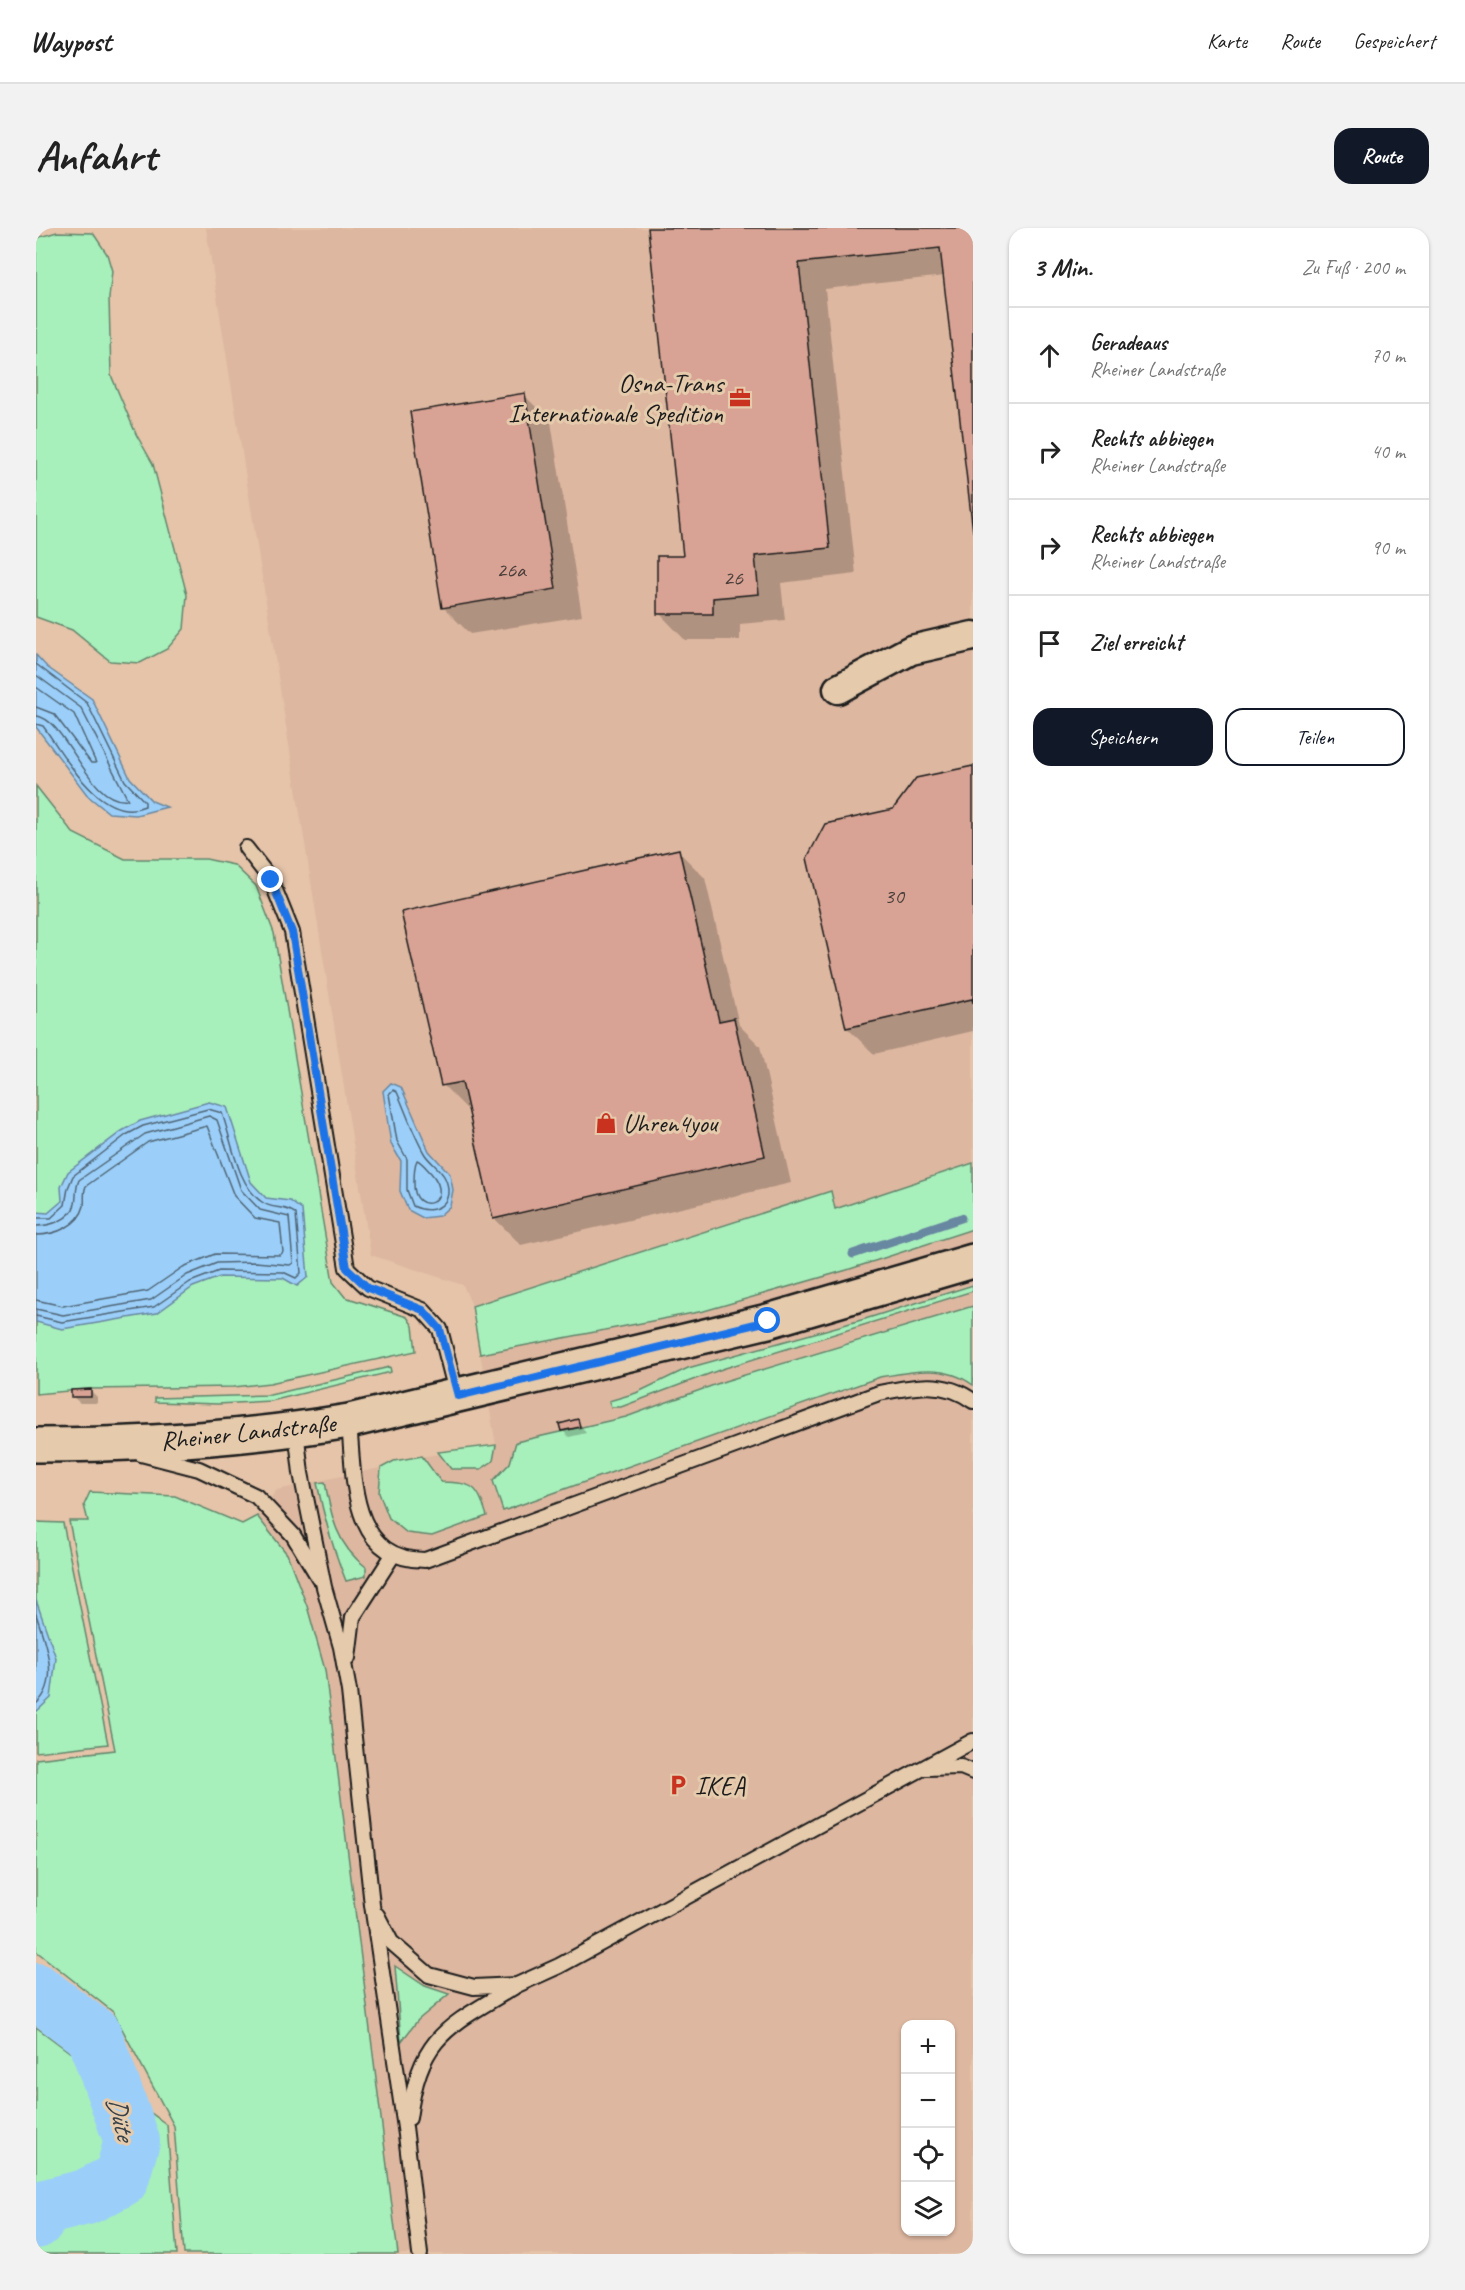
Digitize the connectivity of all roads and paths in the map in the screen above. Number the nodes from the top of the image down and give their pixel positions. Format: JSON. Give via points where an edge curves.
{"nodes":[{"id":1,"x":973,"y":636,"type":"edge"},
{"id":2,"x":838,"y":690,"type":"dead end"},
{"id":3,"x":246,"y":848,"type":"dead end"},
{"id":4,"x":973,"y":1261,"type":"edge"},
{"id":5,"x":458,"y":1396,"type":"junction"},
{"id":6,"x":973,"y":1401,"type":"edge"},
{"id":7,"x":349,"y":1421,"type":"junction"},
{"id":8,"x":296,"y":1430,"type":"junction"},
{"id":9,"x":36,"y":1445,"type":"edge"},
{"id":10,"x":107,"y":1445,"type":"junction"},
{"id":11,"x":393,"y":1555,"type":"junction"},
{"id":12,"x":324,"y":1587,"type":"junction"},
{"id":13,"x":349,"y":1691,"type":"junction"},
{"id":14,"x":973,"y":1741,"type":"edge"},
{"id":15,"x":924,"y":1768,"type":"junction"},
{"id":16,"x":973,"y":1772,"type":"edge"},
{"id":17,"x":372,"y":1905,"type":"junction"},
{"id":18,"x":517,"y":1985,"type":"junction"},
{"id":19,"x":406,"y":2135,"type":"junction"},
{"id":20,"x":420,"y":2254,"type":"edge"}],
"edges":[{"from":1,"to":2,"type":"street","via":[[911,650]]},
{"from":3,"to":5,"type":"lane","via":[[271,880],[292,932],[347,1268],[368,1288],[423,1310],[440,1329]]},
{"from":4,"to":5,"type":"street","name":"Rheiner Landstraße","via":[[768,1321]]},
{"from":5,"to":7,"type":"street","name":"Rheiner Landstraße"},
{"from":6,"to":11,"type":"lane","via":[[959,1390],[920,1384],[879,1393],[425,1560]]},
{"from":7,"to":8,"type":"street","name":"Rheiner Landstraße"},
{"from":7,"to":11,"type":"lane","via":[[356,1497],[368,1532]]},
{"from":8,"to":10,"type":"street","name":"Rheiner Landstraße"},
{"from":8,"to":12,"type":"lane"},
{"from":9,"to":10,"type":"street","name":"Rheiner Landstraße"},
{"from":10,"to":12,"type":"lane","via":[[200,1469],[256,1496],[293,1535]]},
{"from":11,"to":13,"type":"lane","via":[[353,1617],[348,1648]]},
{"from":12,"to":13,"type":"lane"},
{"from":13,"to":17,"type":"lane"},
{"from":14,"to":15,"type":"lane"},
{"from":15,"to":16,"type":"lane","via":[[961,1767]]},
{"from":15,"to":18,"type":"lane"},
{"from":17,"to":18,"type":"lane","via":[[391,1942],[429,1976],[474,1987]]},
{"from":17,"to":19,"type":"lane"},
{"from":18,"to":19,"type":"lane","via":[[452,2024],[428,2049],[413,2085]]},
{"from":19,"to":20,"type":"lane"}]}
